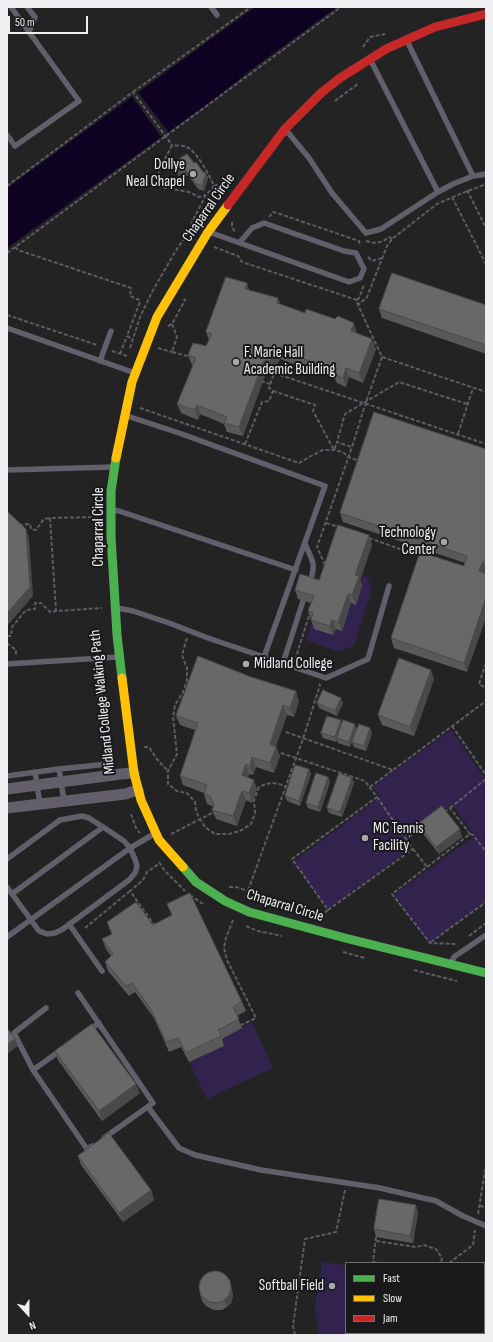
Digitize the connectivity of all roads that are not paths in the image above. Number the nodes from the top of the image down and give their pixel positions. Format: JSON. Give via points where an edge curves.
{"nodes":[{"id":1,"x":10,"y":7,"type":"edge"},
{"id":2,"x":27,"y":7,"type":"edge"},
{"id":3,"x":211,"y":7,"type":"edge"},
{"id":4,"x":486,"y":14,"type":"edge"},
{"id":5,"x":217,"y":15,"type":"dead end"},
{"id":6,"x":29,"y":32,"type":"junction"},
{"id":7,"x":406,"y":40,"type":"junction"},
{"id":8,"x":370,"y":59,"type":"junction"},
{"id":9,"x":285,"y":129,"type":"junction"},
{"id":10,"x":7,"y":135,"type":"edge"},
{"id":11,"x":486,"y":174,"type":"edge"},
{"id":12,"x":473,"y":176,"type":"junction"},
{"id":13,"x":438,"y":192,"type":"junction"},
{"id":14,"x":208,"y":232,"type":"junction"},
{"id":15,"x":240,"y":242,"type":"junction"},
{"id":16,"x":7,"y":328,"type":"edge"},
{"id":17,"x":111,"y":331,"type":"dead end"},
{"id":18,"x":100,"y":361,"type":"junction"},
{"id":19,"x":136,"y":374,"type":"junction"},
{"id":20,"x":129,"y":417,"type":"junction"},
{"id":21,"x":115,"y":467,"type":"junction"},
{"id":22,"x":7,"y":470,"type":"edge"},
{"id":23,"x":111,"y":510,"type":"junction"},
{"id":24,"x":305,"y":544,"type":"junction"},
{"id":25,"x":296,"y":570,"type":"junction"},
{"id":26,"x":309,"y":586,"type":"edge"},
{"id":27,"x":389,"y":586,"type":"dead end"},
{"id":28,"x":303,"y":601,"type":"edge"},
{"id":29,"x":116,"y":608,"type":"junction"},
{"id":30,"x":120,"y":656,"type":"junction"},
{"id":31,"x":264,"y":657,"type":"junction"},
{"id":32,"x":96,"y":658,"type":"junction"},
{"id":33,"x":282,"y":663,"type":"junction"},
{"id":34,"x":7,"y":664,"type":"edge"},
{"id":35,"x":59,"y":769,"type":"junction"},
{"id":36,"x":35,"y":772,"type":"junction"},
{"id":37,"x":134,"y":773,"type":"junction"},
{"id":38,"x":7,"y":776,"type":"edge"},
{"id":39,"x":61,"y":782,"type":"junction"},
{"id":40,"x":37,"y":785,"type":"junction"},
{"id":41,"x":7,"y":789,"type":"edge"},
{"id":42,"x":138,"y":790,"type":"junction"},
{"id":43,"x":64,"y":801,"type":"junction"},
{"id":44,"x":40,"y":804,"type":"junction"},
{"id":45,"x":7,"y":808,"type":"edge"},
{"id":46,"x":103,"y":827,"type":"junction"},
{"id":47,"x":158,"y":836,"type":"junction"},
{"id":48,"x":130,"y":848,"type":"junction"},
{"id":49,"x":7,"y":859,"type":"edge"},
{"id":50,"x":7,"y":887,"type":"edge"},
{"id":51,"x":12,"y":894,"type":"junction"},
{"id":52,"x":30,"y":919,"type":"junction"},
{"id":53,"x":69,"y":924,"type":"junction"},
{"id":54,"x":486,"y":935,"type":"edge"},
{"id":55,"x":7,"y":937,"type":"edge"},
{"id":56,"x":450,"y":965,"type":"junction"},
{"id":57,"x":102,"y":971,"type":"dead end"},
{"id":58,"x":486,"y":974,"type":"edge"},
{"id":59,"x":78,"y":993,"type":"dead end"},
{"id":60,"x":46,"y":1008,"type":"dead end"},
{"id":61,"x":99,"y":1023,"type":"junction"},
{"id":62,"x":87,"y":1032,"type":"edge"},
{"id":63,"x":69,"y":1044,"type":"edge"},
{"id":64,"x":33,"y":1070,"type":"junction"},
{"id":65,"x":148,"y":1107,"type":"junction"},
{"id":66,"x":486,"y":1226,"type":"edge"}],
"edges":[{"from":1,"to":6,"type":"lane"},
{"from":2,"to":6,"type":"lane","via":[[35,17]]},
{"from":3,"to":5,"type":"lane"},
{"from":4,"to":7,"type":"street","name":"Chaparral Circle","via":[[435,27]]},
{"from":6,"to":10,"type":"lane","via":[[79,101],[15,146]]},
{"from":7,"to":8,"type":"street","name":"Chaparral Circle"},
{"from":7,"to":12,"type":"lane"},
{"from":8,"to":9,"type":"street","name":"Chaparral Circle","via":[[321,93]]},
{"from":8,"to":13,"type":"lane"},
{"from":9,"to":13,"type":"lane","via":[[310,158],[332,193],[366,233],[382,229]]},
{"from":9,"to":14,"type":"street","name":"Chaparral Circle"},
{"from":11,"to":12,"type":"lane"},
{"from":12,"to":13,"type":"lane"},
{"from":14,"to":15,"type":"lane"},
{"from":14,"to":19,"type":"street","name":"Chaparral Circle","via":[[157,317]]},
{"from":15,"to":15,"type":"lane","via":[[349,282],[360,278],[364,269],[356,253],[264,223],[252,228]]},
{"from":16,"to":18,"type":"lane"},
{"from":17,"to":18,"type":"lane"},
{"from":18,"to":19,"type":"lane"},
{"from":19,"to":20,"type":"street","name":"Chaparral Circle","via":[[132,382]]},
{"from":20,"to":21,"type":"street","name":"Chaparral Circle"},
{"from":20,"to":24,"type":"lane","via":[[325,486]]},
{"from":21,"to":22,"type":"lane"},
{"from":21,"to":23,"type":"street","name":"Chaparral Circle"},
{"from":23,"to":25,"type":"lane"},
{"from":23,"to":29,"type":"street","name":"Chaparral Circle","via":[[110,536]]},
{"from":24,"to":25,"type":"lane"},
{"from":24,"to":26,"type":"lane","via":[[314,562],[314,572]]},
{"from":25,"to":31,"type":"lane"},
{"from":27,"to":33,"type":"lane","via":[[368,659],[326,678]]},
{"from":28,"to":33,"type":"lane"},
{"from":29,"to":30,"type":"street","name":"Chaparral Circle"},
{"from":29,"to":31,"type":"lane","via":[[176,625]]},
{"from":30,"to":32,"type":"lane"},
{"from":30,"to":37,"type":"street","name":"Chaparral Circle"},
{"from":31,"to":33,"type":"lane"},
{"from":32,"to":34,"type":"lane"},
{"from":32,"to":35,"type":"lane","via":[[108,764]]},
{"from":35,"to":36,"type":"lane"},
{"from":35,"to":39,"type":"lane"},
{"from":36,"to":38,"type":"lane"},
{"from":36,"to":40,"type":"lane"},
{"from":37,"to":39,"type":"street"},
{"from":37,"to":42,"type":"street","name":"Chaparral Circle"},
{"from":39,"to":40,"type":"street"},
{"from":39,"to":43,"type":"lane"},
{"from":40,"to":41,"type":"street"},
{"from":40,"to":44,"type":"lane"},
{"from":42,"to":43,"type":"street"},
{"from":42,"to":47,"type":"street","name":"Chaparral Circle"},
{"from":43,"to":44,"type":"street"},
{"from":44,"to":45,"type":"street"},
{"from":46,"to":48,"type":"lane"},
{"from":46,"to":49,"type":"lane","via":[[82,816],[65,818]]},
{"from":46,"to":51,"type":"lane"},
{"from":47,"to":48,"type":"lane"},
{"from":47,"to":56,"type":"street","name":"Chaparral Circle","via":[[196,882],[248,912]]},
{"from":48,"to":52,"type":"lane"},
{"from":48,"to":53,"type":"lane","via":[[136,859],[135,873]]},
{"from":50,"to":51,"type":"lane"},
{"from":51,"to":52,"type":"lane"},
{"from":52,"to":53,"type":"lane","via":[[39,931],[47,934],[56,933]]},
{"from":52,"to":55,"type":"lane"},
{"from":53,"to":57,"type":"lane"},
{"from":54,"to":56,"type":"lane","via":[[454,957]]},
{"from":56,"to":58,"type":"street","name":"Chaparral Circle"},
{"from":59,"to":61,"type":"lane"},
{"from":60,"to":64,"type":"lane","via":[[14,1033]]},
{"from":61,"to":62,"type":"lane"},
{"from":61,"to":65,"type":"lane","via":[[153,1103]]},
{"from":63,"to":64,"type":"lane"},
{"from":64,"to":65,"type":"lane","via":[[87,1149]]},
{"from":65,"to":66,"type":"lane","via":[[178,1148],[195,1155],[261,1170],[380,1188],[436,1201]]}]}
